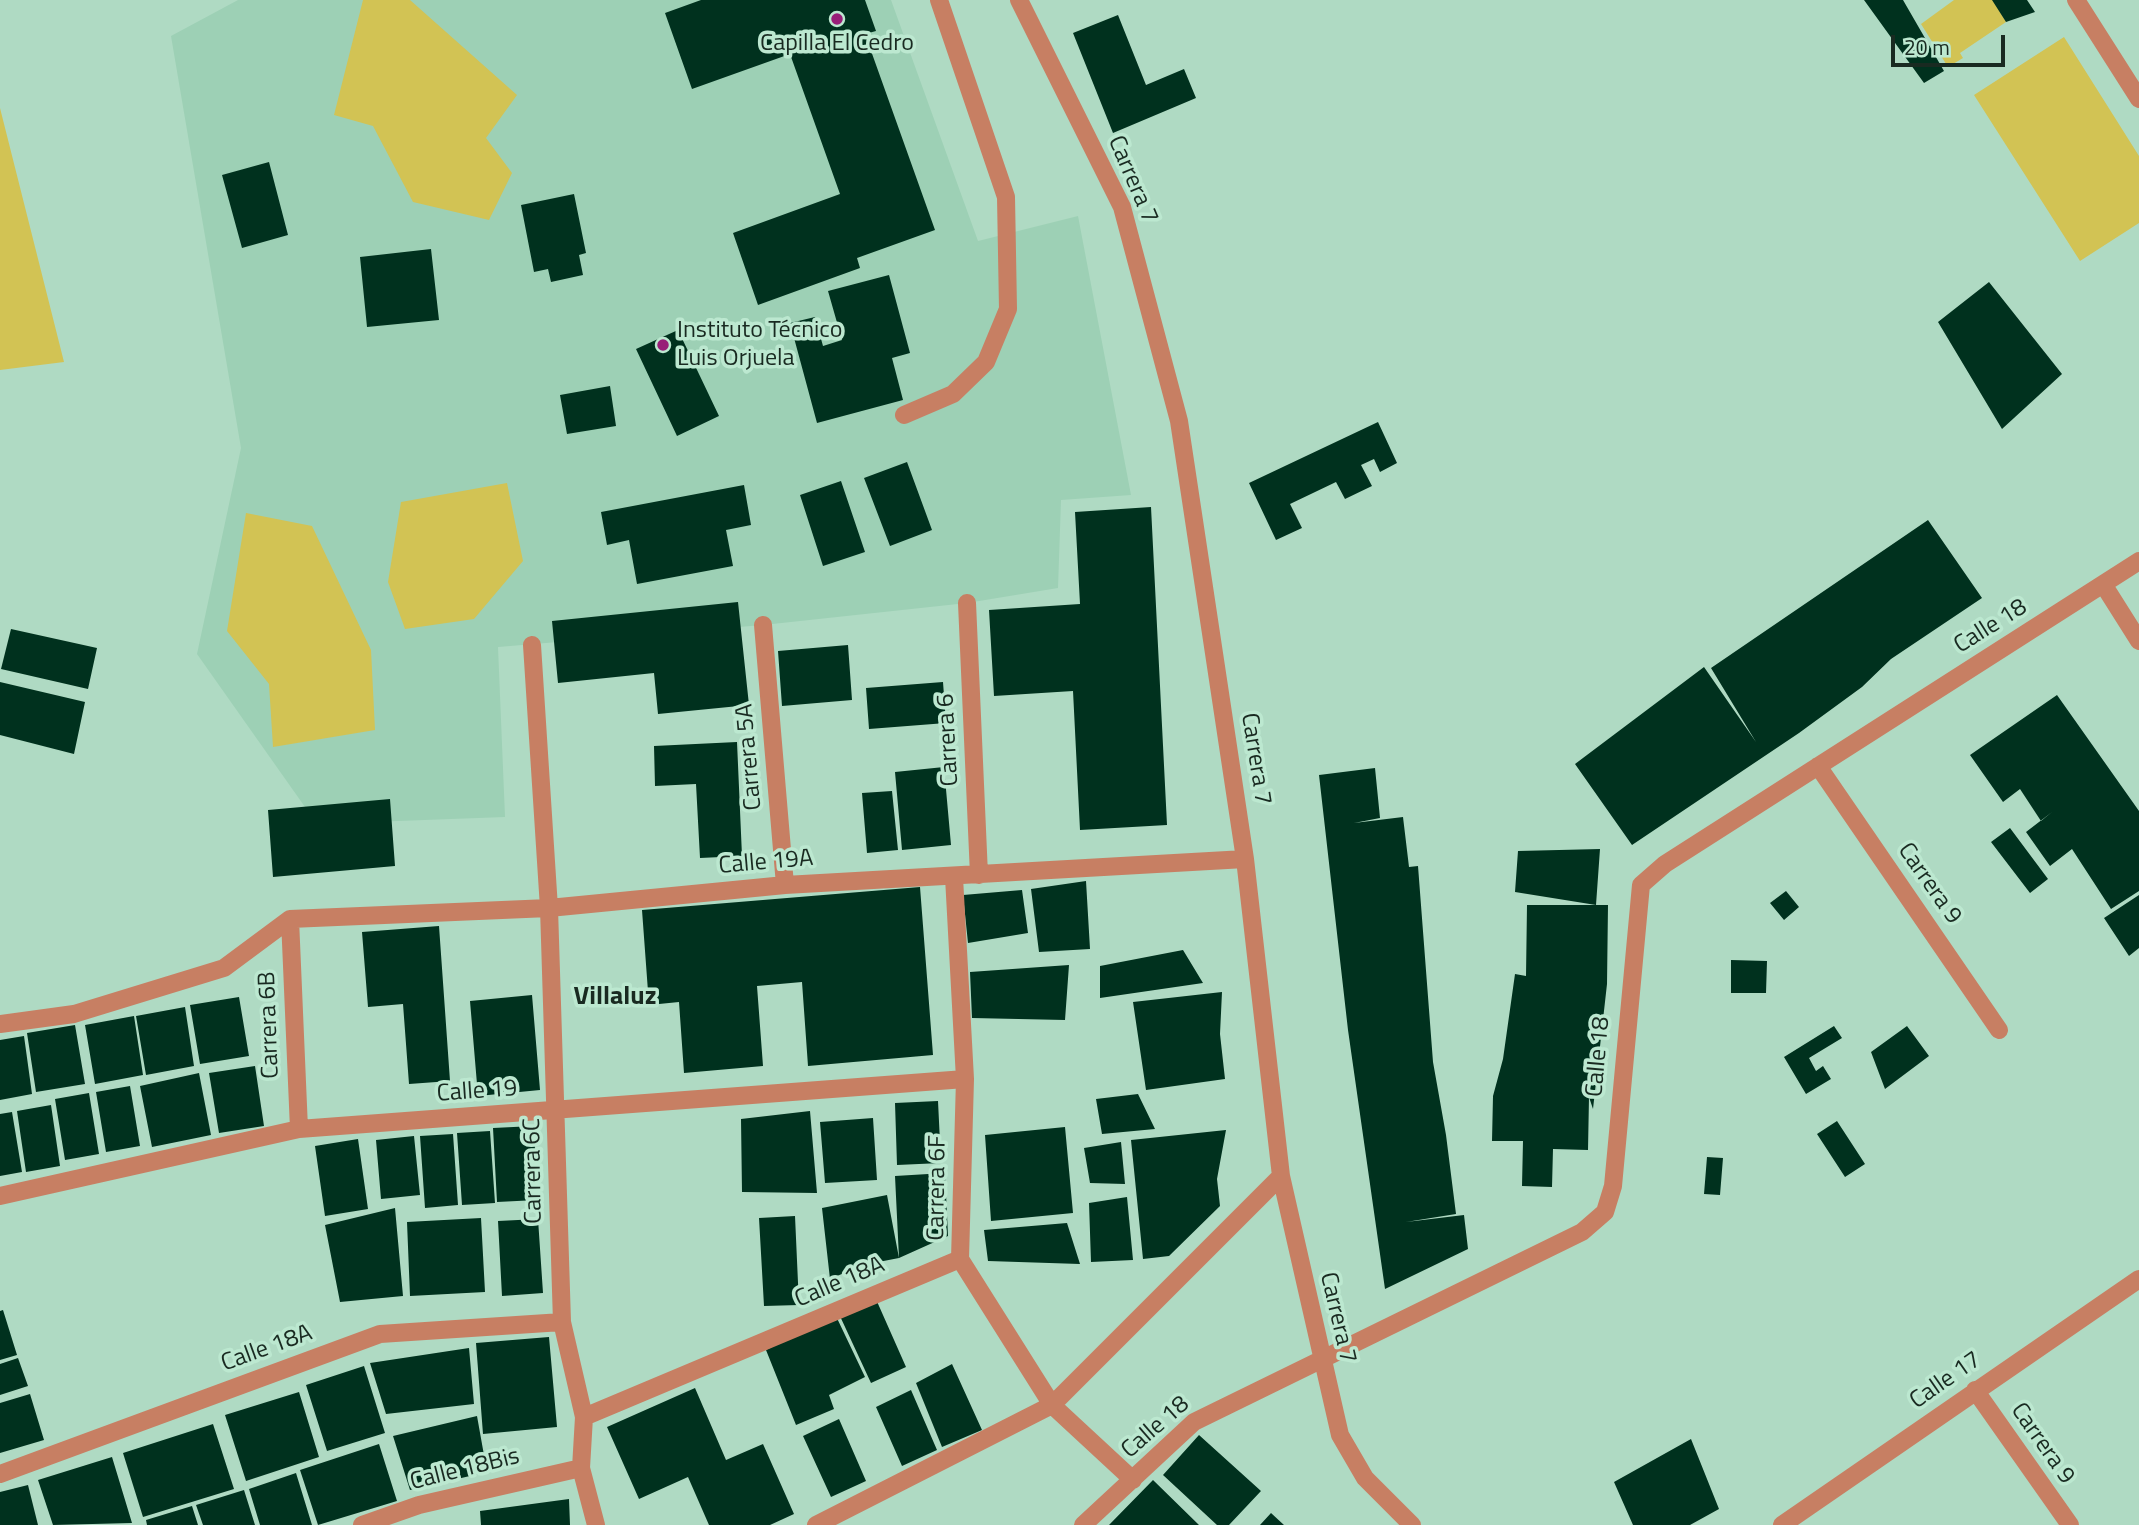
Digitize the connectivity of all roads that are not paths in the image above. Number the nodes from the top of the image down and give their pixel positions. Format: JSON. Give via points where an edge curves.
{"nodes":[{"id":1,"x":939,"y":0,"type":"edge"},
{"id":2,"x":1019,"y":0,"type":"edge"},
{"id":3,"x":2076,"y":0,"type":"edge"},
{"id":4,"x":2139,"y":99,"type":"edge"},
{"id":5,"x":904,"y":415,"type":"dead end"},
{"id":6,"x":2139,"y":561,"type":"edge"},
{"id":7,"x":2104,"y":584,"type":"junction"},
{"id":8,"x":967,"y":603,"type":"dead end"},
{"id":9,"x":763,"y":625,"type":"dead end"},
{"id":10,"x":2139,"y":641,"type":"edge"},
{"id":11,"x":532,"y":645,"type":"dead end"},
{"id":12,"x":1818,"y":766,"type":"junction"},
{"id":13,"x":1245,"y":859,"type":"junction"},
{"id":14,"x":979,"y":875,"type":"junction"},
{"id":15,"x":954,"y":877,"type":"junction"},
{"id":16,"x":785,"y":885,"type":"junction"},
{"id":17,"x":549,"y":908,"type":"junction"},
{"id":18,"x":290,"y":919,"type":"junction"},
{"id":19,"x":0,"y":1024,"type":"edge"},
{"id":20,"x":1999,"y":1030,"type":"dead end"},
{"id":21,"x":965,"y":1079,"type":"junction"},
{"id":22,"x":557,"y":1110,"type":"junction"},
{"id":23,"x":299,"y":1129,"type":"junction"},
{"id":24,"x":1281,"y":1176,"type":"junction"},
{"id":25,"x":0,"y":1196,"type":"edge"},
{"id":26,"x":960,"y":1259,"type":"junction"},
{"id":27,"x":2139,"y":1279,"type":"edge"},
{"id":28,"x":562,"y":1322,"type":"junction"},
{"id":29,"x":1320,"y":1358,"type":"junction"},
{"id":30,"x":1975,"y":1391,"type":"junction"},
{"id":31,"x":1052,"y":1405,"type":"junction"},
{"id":32,"x":584,"y":1417,"type":"junction"},
{"id":33,"x":581,"y":1468,"type":"junction"},
{"id":34,"x":0,"y":1474,"type":"edge"},
{"id":35,"x":1133,"y":1480,"type":"junction"},
{"id":36,"x":362,"y":1525,"type":"edge"},
{"id":37,"x":596,"y":1525,"type":"edge"},
{"id":38,"x":816,"y":1525,"type":"edge"},
{"id":39,"x":1083,"y":1525,"type":"edge"},
{"id":40,"x":1412,"y":1525,"type":"edge"},
{"id":41,"x":1782,"y":1525,"type":"edge"},
{"id":42,"x":2070,"y":1525,"type":"edge"}],
"edges":[{"from":1,"to":5,"type":"street","via":[[1006,197],[1008,309],[986,362],[953,394]]},
{"from":2,"to":13,"type":"street","name":"Carrera 7","via":[[1122,207],[1179,421]]},
{"from":3,"to":4,"type":"street"},
{"from":6,"to":7,"type":"street","name":"Calle 18"},
{"from":7,"to":10,"type":"street"},
{"from":7,"to":12,"type":"street","name":"Calle 18"},
{"from":8,"to":14,"type":"street","name":"Carrera 6"},
{"from":9,"to":16,"type":"street","name":"Carrera 5A"},
{"from":11,"to":17,"type":"street","name":"Carrera 6C"},
{"from":12,"to":20,"type":"street","name":"Carrera 9"},
{"from":12,"to":29,"type":"street","name":"Calle 18","via":[[1665,864],[1641,885],[1614,1186],[1605,1212],[1582,1232]]},
{"from":13,"to":14,"type":"street","name":"Calle 19A"},
{"from":13,"to":24,"type":"street","name":"Carrera 7"},
{"from":14,"to":15,"type":"street","name":"Calle 19A"},
{"from":15,"to":16,"type":"street","name":"Calle 19A"},
{"from":15,"to":21,"type":"street","name":"Carrera 6F"},
{"from":16,"to":17,"type":"street","name":"Calle 19A"},
{"from":17,"to":18,"type":"street","name":"Calle 19A"},
{"from":17,"to":22,"type":"street","name":"Carrera 6C"},
{"from":18,"to":19,"type":"street","via":[[224,968],[74,1014]]},
{"from":18,"to":23,"type":"street","name":"Carrera 6B"},
{"from":21,"to":22,"type":"street","name":"Calle 19"},
{"from":21,"to":26,"type":"street","name":"Carrera 6F"},
{"from":22,"to":23,"type":"street","name":"Calle 19"},
{"from":22,"to":28,"type":"street","name":"Carrera 6C"},
{"from":23,"to":25,"type":"street","name":"Calle 19"},
{"from":24,"to":29,"type":"street","name":"Carrera 7"},
{"from":24,"to":31,"type":"street"},
{"from":26,"to":31,"type":"street","name":"Carrera 6F"},
{"from":26,"to":32,"type":"street","name":"Calle 18A"},
{"from":27,"to":30,"type":"street","name":"Calle 17"},
{"from":28,"to":32,"type":"street","name":"Carrera 6C"},
{"from":28,"to":34,"type":"street","name":"Calle 18A","via":[[380,1334]]},
{"from":29,"to":35,"type":"street","name":"Calle 18","via":[[1194,1422]]},
{"from":29,"to":40,"type":"street","name":"Carrera 7","via":[[1340,1435],[1365,1478]]},
{"from":30,"to":41,"type":"street","name":"Calle 17"},
{"from":30,"to":42,"type":"street","name":"Carrera 9"},
{"from":31,"to":35,"type":"street","name":"Carrera 6F"},
{"from":31,"to":38,"type":"street"},
{"from":32,"to":33,"type":"street","name":"Carrera 6C"},
{"from":33,"to":36,"type":"street","name":"Calle 18Bis","via":[[419,1505]]},
{"from":33,"to":37,"type":"street","name":"Carrera 6C"},
{"from":35,"to":39,"type":"street","name":"Calle 18"}]}
